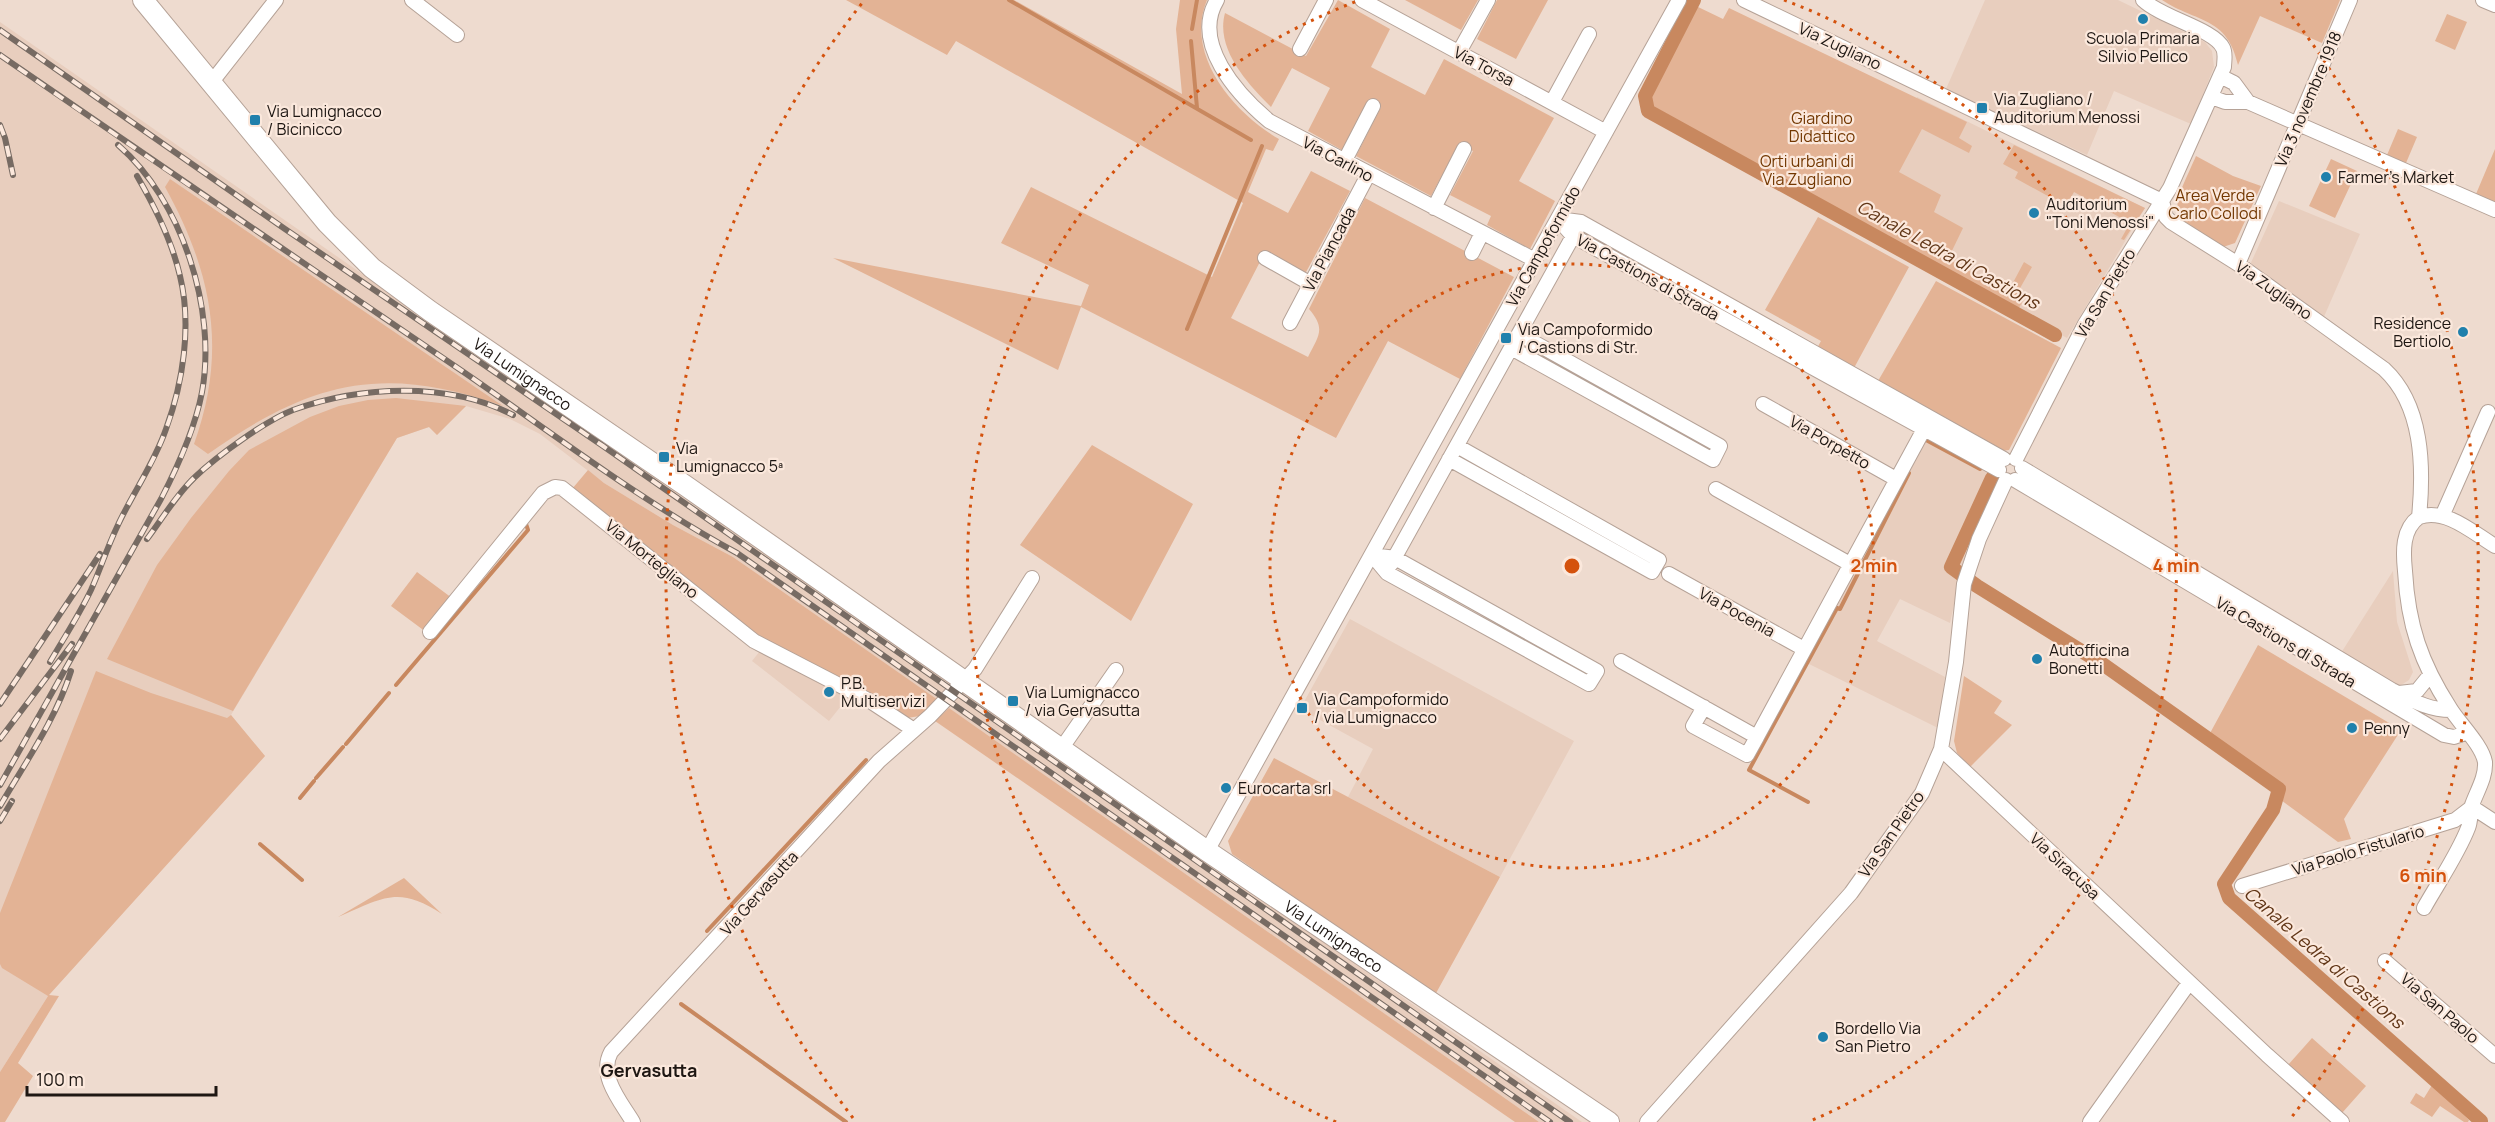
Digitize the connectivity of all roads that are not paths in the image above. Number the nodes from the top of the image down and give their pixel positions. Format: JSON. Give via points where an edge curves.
{"nodes":[{"id":1,"x":143,"y":0,"type":"edge"},
{"id":2,"x":276,"y":0,"type":"edge"},
{"id":3,"x":412,"y":0,"type":"edge"},
{"id":4,"x":1217,"y":0,"type":"edge"},
{"id":5,"x":1326,"y":0,"type":"edge"},
{"id":6,"x":1362,"y":0,"type":"edge"},
{"id":7,"x":1488,"y":0,"type":"edge"},
{"id":8,"x":1679,"y":0,"type":"edge"},
{"id":9,"x":1744,"y":0,"type":"edge"},
{"id":10,"x":2144,"y":0,"type":"edge"},
{"id":11,"x":2350,"y":0,"type":"edge"},
{"id":12,"x":2483,"y":0,"type":"edge"},
{"id":13,"x":2495,"y":5,"type":"edge"},
{"id":14,"x":1589,"y":34,"type":"dead end"},
{"id":15,"x":457,"y":35,"type":"dead end"},
{"id":16,"x":1300,"y":49,"type":"dead end"},
{"id":17,"x":1459,"y":52,"type":"junction"},
{"id":18,"x":2220,"y":76,"type":"junction"},
{"id":19,"x":211,"y":83,"type":"junction"},
{"id":20,"x":2211,"y":97,"type":"junction"},
{"id":21,"x":1552,"y":102,"type":"junction"},
{"id":22,"x":2248,"y":102,"type":"junction"},
{"id":23,"x":1373,"y":106,"type":"dead end"},
{"id":24,"x":2296,"y":123,"type":"junction"},
{"id":25,"x":1606,"y":132,"type":"junction"},
{"id":26,"x":1464,"y":149,"type":"dead end"},
{"id":27,"x":1344,"y":162,"type":"junction"},
{"id":28,"x":1368,"y":175,"type":"junction"},
{"id":29,"x":2162,"y":201,"type":"junction"},
{"id":30,"x":1434,"y":208,"type":"junction"},
{"id":31,"x":2495,"y":210,"type":"edge"},
{"id":32,"x":1558,"y":219,"type":"junction"},
{"id":33,"x":1581,"y":222,"type":"junction"},
{"id":34,"x":1482,"y":233,"type":"junction"},
{"id":35,"x":1573,"y":236,"type":"junction"},
{"id":36,"x":1473,"y":253,"type":"dead end"},
{"id":37,"x":1265,"y":258,"type":"dead end"},
{"id":38,"x":1535,"y":260,"type":"junction"},
{"id":39,"x":2238,"y":264,"type":"junction"},
{"id":40,"x":1311,"y":284,"type":"junction"},
{"id":41,"x":1290,"y":323,"type":"dead end"},
{"id":42,"x":1519,"y":334,"type":"junction"},
{"id":43,"x":1511,"y":348,"type":"junction"},
{"id":44,"x":1763,"y":404,"type":"dead end"},
{"id":45,"x":2488,"y":412,"type":"dead end"},
{"id":46,"x":1927,"y":424,"type":"junction"},
{"id":47,"x":1457,"y":446,"type":"junction"},
{"id":48,"x":1449,"y":459,"type":"junction"},
{"id":49,"x":2010,"y":470,"type":"junction"},
{"id":50,"x":1896,"y":479,"type":"junction"},
{"id":51,"x":1716,"y":489,"type":"dead end"},
{"id":52,"x":2443,"y":514,"type":"junction"},
{"id":53,"x":2419,"y":517,"type":"junction"},
{"id":54,"x":2495,"y":546,"type":"edge"},
{"id":55,"x":1372,"y":555,"type":"junction"},
{"id":56,"x":1395,"y":558,"type":"junction"},
{"id":57,"x":1850,"y":564,"type":"junction"},
{"id":58,"x":1387,"y":573,"type":"junction"},
{"id":59,"x":1669,"y":574,"type":"dead end"},
{"id":60,"x":1032,"y":578,"type":"dead end"},
{"id":61,"x":430,"y":632,"type":"dead end"},
{"id":62,"x":1804,"y":649,"type":"junction"},
{"id":63,"x":1621,"y":661,"type":"dead end"},
{"id":64,"x":1116,"y":670,"type":"dead end"},
{"id":65,"x":2430,"y":675,"type":"junction"},
{"id":66,"x":964,"y":681,"type":"junction"},
{"id":67,"x":2398,"y":693,"type":"junction"},
{"id":68,"x":1704,"y":707,"type":"junction"},
{"id":69,"x":2451,"y":710,"type":"junction"},
{"id":70,"x":914,"y":730,"type":"junction"},
{"id":71,"x":2468,"y":732,"type":"junction"},
{"id":72,"x":1757,"y":736,"type":"junction"},
{"id":73,"x":1061,"y":749,"type":"junction"},
{"id":74,"x":1941,"y":749,"type":"junction"},
{"id":75,"x":2472,"y":807,"type":"junction"},
{"id":76,"x":2495,"y":822,"type":"edge"},
{"id":77,"x":1208,"y":851,"type":"junction"},
{"id":78,"x":2241,"y":886,"type":"dead end"},
{"id":79,"x":2424,"y":908,"type":"dead end"},
{"id":80,"x":2385,"y":961,"type":"dead end"},
{"id":81,"x":2189,"y":983,"type":"junction"},
{"id":82,"x":2495,"y":1056,"type":"edge"},
{"id":83,"x":633,"y":1122,"type":"edge"},
{"id":84,"x":1609,"y":1122,"type":"edge"},
{"id":85,"x":1647,"y":1122,"type":"edge"},
{"id":86,"x":2090,"y":1122,"type":"edge"},
{"id":87,"x":2342,"y":1122,"type":"edge"}],
"edges":[{"from":1,"to":19,"type":"main road","name":"Via Lumignacco"},
{"from":2,"to":19,"type":"street"},
{"from":3,"to":15,"type":"street"},
{"from":4,"to":27,"type":"street","name":"Via Carlino","via":[[1210,17],[1211,38],[1219,62],[1238,90],[1275,126]]},
{"from":5,"to":16,"type":"street"},
{"from":6,"to":17,"type":"street","name":"Via Torsa"},
{"from":7,"to":17,"type":"street"},
{"from":8,"to":25,"type":"street","name":"Via Campoformido"},
{"from":9,"to":29,"type":"street","name":"Via Zugliano"},
{"from":10,"to":18,"type":"street","name":"Via San Pietro","via":[[2219,42],[2224,53]]},
{"from":11,"to":24,"type":"street","name":"Via 3 novembre 1918"},
{"from":12,"to":13,"type":"street"},
{"from":14,"to":21,"type":"street"},
{"from":17,"to":21,"type":"street","name":"Via Torsa"},
{"from":18,"to":20,"type":"street","name":"Via San Pietro"},
{"from":18,"to":22,"type":"street","via":[[2234,83]]},
{"from":19,"to":66,"type":"main road","name":"Via Lumignacco","via":[[327,224],[372,268]]},
{"from":20,"to":22,"type":"street","via":[[2225,102]]},
{"from":20,"to":29,"type":"street","name":"Via San Pietro"},
{"from":21,"to":25,"type":"street","name":"Via Torsa"},
{"from":22,"to":24,"type":"street"},
{"from":23,"to":27,"type":"street"},
{"from":24,"to":31,"type":"street"},
{"from":24,"to":39,"type":"street","name":"Via 3 novembre 1918"},
{"from":25,"to":32,"type":"street","name":"Via Campoformido"},
{"from":26,"to":30,"type":"street"},
{"from":27,"to":28,"type":"street","name":"Via Carlino"},
{"from":28,"to":30,"type":"street","name":"Via Carlino"},
{"from":28,"to":40,"type":"street","name":"Via Piancada"},
{"from":29,"to":39,"type":"street","name":"Via Zugliano","via":[[2171,222]]},
{"from":29,"to":49,"type":"street","name":"Via San Pietro","via":[[2085,324]]},
{"from":30,"to":34,"type":"street","name":"Via Carlino"},
{"from":32,"to":33,"type":"street","name":"Via Castions di Strada"},
{"from":32,"to":35,"type":"street","name":"Via Castions di Strada"},
{"from":32,"to":38,"type":"street","name":"Via Campoformido"},
{"from":33,"to":35,"type":"street","name":"Via Campoformido"},
{"from":33,"to":46,"type":"street","name":"Via Castions di Strada"},
{"from":34,"to":36,"type":"street"},
{"from":34,"to":38,"type":"street","name":"Via Carlino"},
{"from":35,"to":42,"type":"street","name":"Via Campoformido"},
{"from":35,"to":46,"type":"street","name":"Via Castions di Strada"},
{"from":37,"to":40,"type":"street"},
{"from":38,"to":55,"type":"street","name":"Via Campoformido"},
{"from":39,"to":53,"type":"street","name":"Via Zugliano","via":[[2384,369],[2400,386],[2410,405],[2417,438],[2421,469]]},
{"from":40,"to":41,"type":"street","name":"Via Piancada"},
{"from":42,"to":43,"type":"street","name":"Via Campoformido"},
{"from":42,"to":43,"type":"street","name":"Via Campoformido","via":[[1720,446],[1713,460]]},
{"from":43,"to":47,"type":"street","name":"Via Campoformido"},
{"from":44,"to":50,"type":"street","name":"Via Porpetto"},
{"from":45,"to":52,"type":"street"},
{"from":46,"to":49,"type":"street","name":"Via Castions di Strada"},
{"from":46,"to":50,"type":"street"},
{"from":47,"to":48,"type":"street","name":"Via Campoformido"},
{"from":47,"to":48,"type":"street","via":[[1659,560],[1652,572]]},
{"from":48,"to":56,"type":"street","name":"Via Campoformido"},
{"from":49,"to":67,"type":"street","name":"Via Castions di Strada"},
{"from":49,"to":71,"type":"street","name":"Via Castions di Strada","via":[[2429,727],[2450,737]]},
{"from":49,"to":74,"type":"street","name":"Via San Pietro","via":[[1988,515],[1966,578]]},
{"from":50,"to":57,"type":"street"},
{"from":51,"to":57,"type":"street"},
{"from":52,"to":53,"type":"street"},
{"from":52,"to":54,"type":"street"},
{"from":53,"to":65,"type":"street","name":"Via Zugliano","via":[[2409,528],[2404,561],[2412,629]]},
{"from":55,"to":56,"type":"street"},
{"from":55,"to":58,"type":"street"},
{"from":55,"to":77,"type":"street","name":"Via Campoformido"},
{"from":56,"to":58,"type":"street","name":"Via Campoformido"},
{"from":56,"to":58,"type":"street","via":[[1597,671],[1589,684]]},
{"from":57,"to":62,"type":"street"},
{"from":59,"to":62,"type":"street","name":"Via Pocenia"},
{"from":60,"to":66,"type":"street"},
{"from":61,"to":70,"type":"street","name":"Via Mortegliano","via":[[543,493],[562,488],[754,640],[870,700]]},
{"from":62,"to":72,"type":"street"},
{"from":63,"to":68,"type":"street"},
{"from":64,"to":73,"type":"street"},
{"from":65,"to":67,"type":"street","via":[[2417,692]]},
{"from":65,"to":69,"type":"street","name":"Via Zugliano"},
{"from":66,"to":70,"type":"street","name":"Via Gervasutta"},
{"from":66,"to":73,"type":"main road","name":"Via Lumignacco"},
{"from":67,"to":69,"type":"street","name":"Via Castions di Strada","via":[[2424,706]]},
{"from":68,"to":72,"type":"street"},
{"from":68,"to":72,"type":"street","via":[[1693,726],[1747,755]]},
{"from":69,"to":71,"type":"street","name":"Via Zugliano"},
{"from":70,"to":83,"type":"street","name":"Via Gervasutta","via":[[879,761],[611,1052],[606,1064],[608,1076]]},
{"from":71,"to":75,"type":"street","name":"Via Zugliano","via":[[2485,765]]},
{"from":73,"to":77,"type":"main road","name":"Via Lumignacco"},
{"from":74,"to":81,"type":"street","name":"Via Siracusa"},
{"from":74,"to":85,"type":"street","name":"Via San Pietro","via":[[1922,793],[1851,893]]},
{"from":75,"to":76,"type":"street"},
{"from":75,"to":78,"type":"street","name":"Via Paolo Fistulario","via":[[2455,820]]},
{"from":75,"to":79,"type":"street","via":[[2469,827]]},
{"from":77,"to":84,"type":"main road","name":"Via Lumignacco"},
{"from":80,"to":82,"type":"street","name":"Via San Paolo"},
{"from":81,"to":86,"type":"street"},
{"from":81,"to":87,"type":"street","name":"Via Siracusa"}]}
